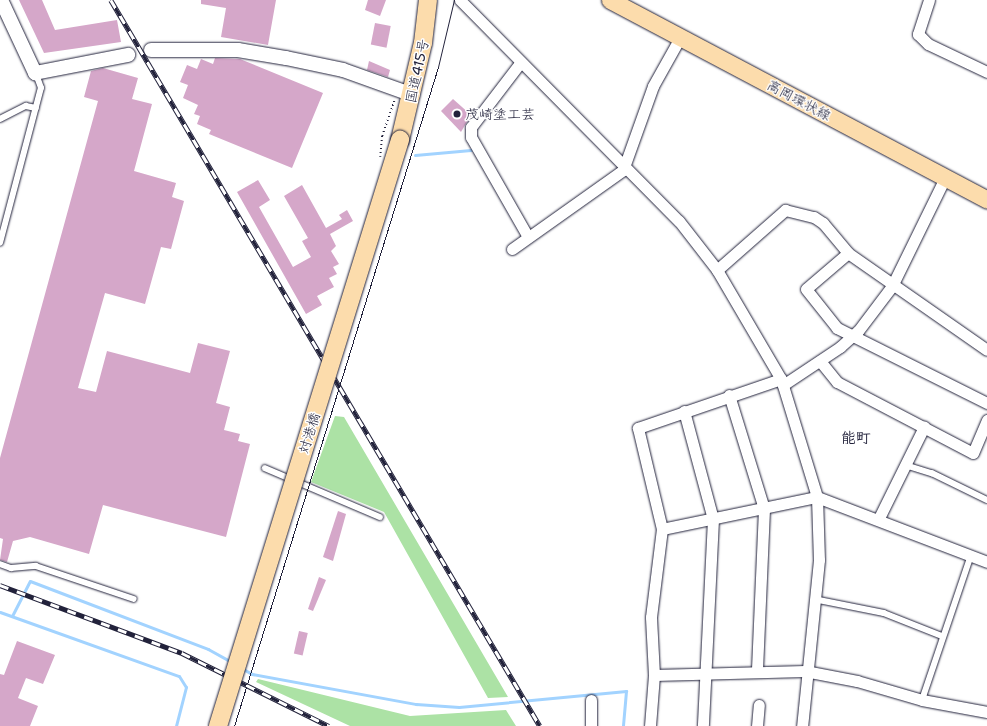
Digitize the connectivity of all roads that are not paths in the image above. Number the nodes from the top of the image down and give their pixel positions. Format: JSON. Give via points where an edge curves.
{"nodes":[{"id":1,"x":1,"y":0,"type":"edge"},
{"id":2,"x":428,"y":0,"type":"edge"},
{"id":3,"x":460,"y":0,"type":"edge"},
{"id":4,"x":610,"y":0,"type":"edge"},
{"id":5,"x":929,"y":0,"type":"edge"},
{"id":6,"x":681,"y":36,"type":"junction"},
{"id":7,"x":151,"y":50,"type":"dead end"},
{"id":8,"x":128,"y":55,"type":"dead end"},
{"id":9,"x":520,"y":64,"type":"junction"},
{"id":10,"x":35,"y":72,"type":"junction"},
{"id":11,"x":987,"y":72,"type":"edge"},
{"id":12,"x":405,"y":92,"type":"junction"},
{"id":13,"x":36,"y":108,"type":"junction"},
{"id":14,"x":0,"y":119,"type":"edge"},
{"id":15,"x":400,"y":140,"type":"joint"},
{"id":16,"x":623,"y":164,"type":"junction"},
{"id":17,"x":945,"y":178,"type":"junction"},
{"id":18,"x":987,"y":200,"type":"edge"},
{"id":19,"x":528,"y":237,"type":"junction"},
{"id":20,"x":0,"y":243,"type":"edge"},
{"id":21,"x":512,"y":249,"type":"dead end"},
{"id":22,"x":848,"y":254,"type":"junction"},
{"id":23,"x":717,"y":270,"type":"junction"},
{"id":24,"x":892,"y":286,"type":"junction"},
{"id":25,"x":854,"y":334,"type":"junction"},
{"id":26,"x":987,"y":350,"type":"edge"},
{"id":27,"x":820,"y":361,"type":"junction"},
{"id":28,"x":782,"y":382,"type":"junction"},
{"id":29,"x":729,"y":395,"type":"junction"},
{"id":30,"x":987,"y":403,"type":"edge"},
{"id":31,"x":684,"y":411,"type":"junction"},
{"id":32,"x":987,"y":420,"type":"edge"},
{"id":33,"x":924,"y":427,"type":"junction"},
{"id":34,"x":905,"y":465,"type":"junction"},
{"id":35,"x":265,"y":468,"type":"dead end"},
{"id":36,"x":818,"y":497,"type":"junction"},
{"id":37,"x":987,"y":500,"type":"edge"},
{"id":38,"x":764,"y":509,"type":"junction"},
{"id":39,"x":380,"y":517,"type":"dead end"},
{"id":40,"x":879,"y":518,"type":"junction"},
{"id":41,"x":713,"y":519,"type":"junction"},
{"id":42,"x":662,"y":529,"type":"junction"},
{"id":43,"x":971,"y":555,"type":"junction"},
{"id":44,"x":987,"y":562,"type":"edge"},
{"id":45,"x":0,"y":564,"type":"edge"},
{"id":46,"x":134,"y":599,"type":"dead end"},
{"id":47,"x":814,"y":599,"type":"junction"},
{"id":48,"x":942,"y":636,"type":"junction"},
{"id":49,"x":757,"y":670,"type":"junction"},
{"id":50,"x":708,"y":671,"type":"junction"},
{"id":51,"x":805,"y":671,"type":"junction"},
{"id":52,"x":654,"y":675,"type":"junction"},
{"id":53,"x":591,"y":700,"type":"dead end"},
{"id":54,"x":922,"y":700,"type":"junction"},
{"id":55,"x":759,"y":705,"type":"dead end"},
{"id":56,"x":987,"y":712,"type":"edge"},
{"id":57,"x":218,"y":726,"type":"edge"},
{"id":58,"x":591,"y":726,"type":"edge"},
{"id":59,"x":650,"y":726,"type":"edge"},
{"id":60,"x":703,"y":726,"type":"edge"},
{"id":61,"x":758,"y":726,"type":"edge"},
{"id":62,"x":802,"y":726,"type":"edge"}],
"edges":[{"from":1,"to":10,"type":"street"},
{"from":2,"to":12,"type":"highway","name":"国道415号"},
{"from":3,"to":9,"type":"street"},
{"from":4,"to":6,"type":"main road","name":"高岡環状線"},
{"from":5,"to":11,"type":"street","via":[[918,34],[928,44]]},
{"from":6,"to":16,"type":"street","via":[[653,86]]},
{"from":6,"to":17,"type":"main road","name":"高岡環状線"},
{"from":7,"to":12,"type":"street","via":[[238,50],[343,70]]},
{"from":8,"to":10,"type":"street"},
{"from":9,"to":16,"type":"street"},
{"from":9,"to":19,"type":"street","via":[[471,127],[471,137]]},
{"from":10,"to":13,"type":"lane","via":[[41,88]]},
{"from":12,"to":15,"type":"highway","name":"国道415号"},
{"from":13,"to":14,"type":"lane","via":[[26,106]]},
{"from":13,"to":20,"type":"lane"},
{"from":15,"to":57,"type":"highway","name":"対港橋","bridge":true},
{"from":16,"to":19,"type":"street","via":[[623,170]]},
{"from":16,"to":23,"type":"street","via":[[679,221]]},
{"from":17,"to":18,"type":"main road","name":"高岡環状線"},
{"from":17,"to":24,"type":"street"},
{"from":19,"to":21,"type":"street"},
{"from":22,"to":23,"type":"street","via":[[823,223],[785,210]]},
{"from":22,"to":24,"type":"street"},
{"from":22,"to":25,"type":"street","via":[[806,289],[837,328]]},
{"from":23,"to":28,"type":"street"},
{"from":24,"to":25,"type":"street"},
{"from":24,"to":26,"type":"street"},
{"from":25,"to":27,"type":"street"},
{"from":25,"to":30,"type":"street"},
{"from":27,"to":28,"type":"street"},
{"from":27,"to":33,"type":"street","via":[[837,382]]},
{"from":28,"to":29,"type":"street"},
{"from":28,"to":36,"type":"street"},
{"from":29,"to":31,"type":"street"},
{"from":29,"to":38,"type":"street"},
{"from":31,"to":41,"type":"street"},
{"from":31,"to":42,"type":"street","via":[[638,428]]},
{"from":32,"to":33,"type":"street","via":[[973,453]]},
{"from":33,"to":34,"type":"street"},
{"from":34,"to":37,"type":"lane","via":[[932,473]]},
{"from":34,"to":40,"type":"street"},
{"from":35,"to":39,"type":"lane"},
{"from":36,"to":38,"type":"street"},
{"from":36,"to":40,"type":"street"},
{"from":36,"to":47,"type":"street","via":[[819,560]]},
{"from":38,"to":41,"type":"street"},
{"from":38,"to":49,"type":"street"},
{"from":40,"to":43,"type":"street"},
{"from":41,"to":42,"type":"street"},
{"from":41,"to":50,"type":"street"},
{"from":42,"to":52,"type":"street","via":[[651,616]]},
{"from":43,"to":44,"type":"street"},
{"from":43,"to":48,"type":"lane"},
{"from":45,"to":46,"type":"lane","via":[[11,568],[36,566]]},
{"from":47,"to":48,"type":"lane","via":[[884,613]]},
{"from":47,"to":51,"type":"street"},
{"from":48,"to":54,"type":"lane"},
{"from":49,"to":50,"type":"street"},
{"from":49,"to":51,"type":"street"},
{"from":50,"to":52,"type":"street"},
{"from":50,"to":60,"type":"street"},
{"from":51,"to":54,"type":"street","via":[[858,680]]},
{"from":51,"to":62,"type":"street"},
{"from":52,"to":59,"type":"street"},
{"from":53,"to":58,"type":"street"},
{"from":54,"to":56,"type":"street"},
{"from":55,"to":61,"type":"street"}]}
